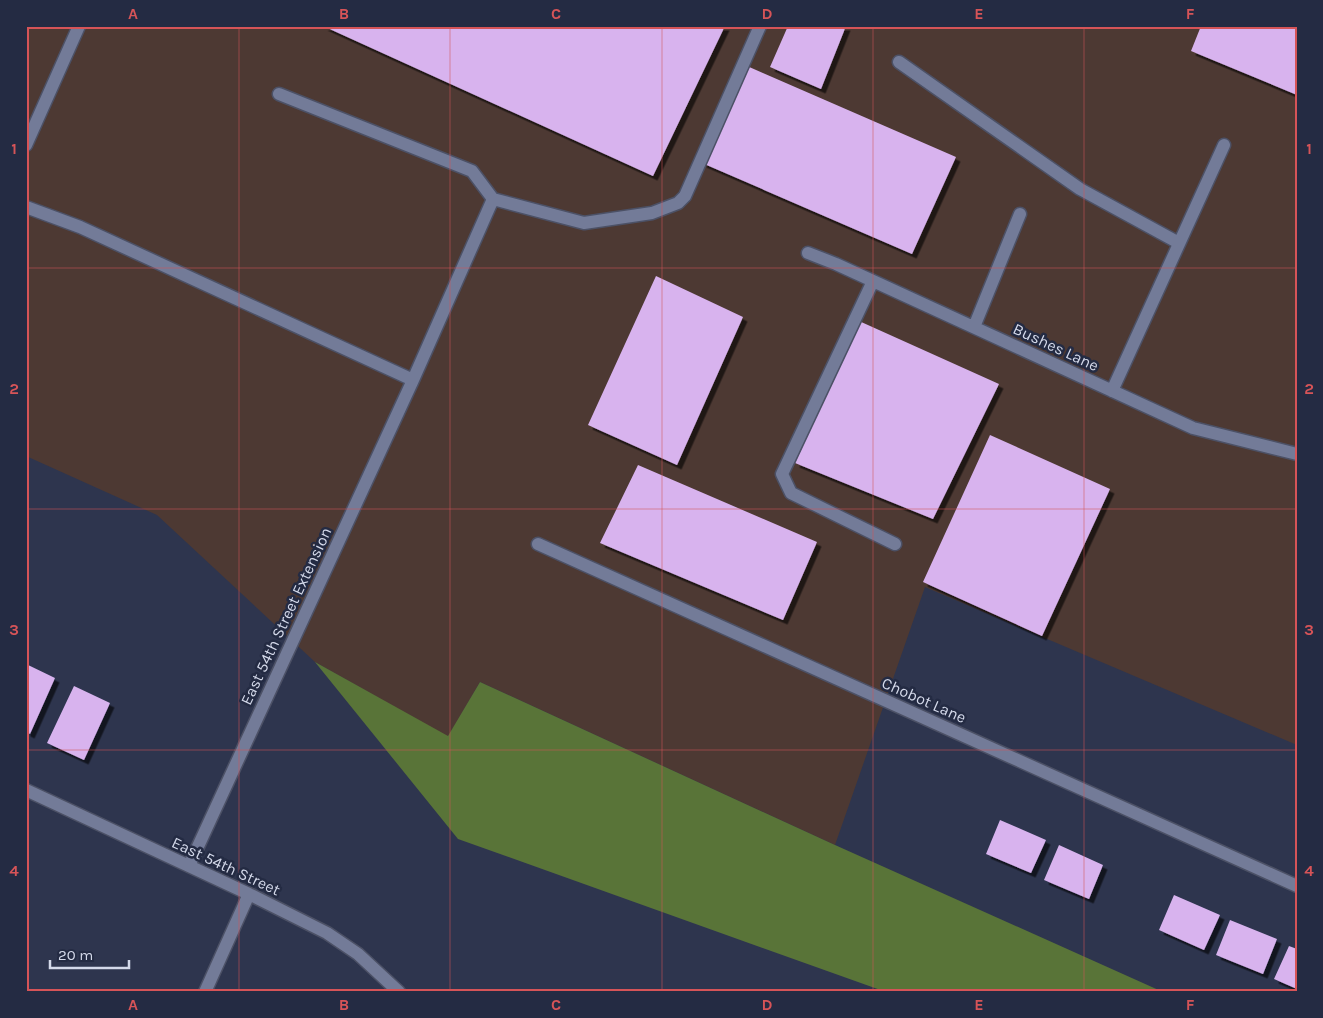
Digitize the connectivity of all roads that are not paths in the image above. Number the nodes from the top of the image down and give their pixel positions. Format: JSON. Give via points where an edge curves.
{"nodes":[{"id":1,"x":79,"y":26,"type":"edge"},
{"id":2,"x":760,"y":26,"type":"edge"},
{"id":3,"x":899,"y":62,"type":"dead end"},
{"id":4,"x":278,"y":94,"type":"dead end"},
{"id":5,"x":1224,"y":144,"type":"dead end"},
{"id":6,"x":26,"y":145,"type":"edge"},
{"id":7,"x":493,"y":200,"type":"junction"},
{"id":8,"x":26,"y":207,"type":"edge"},
{"id":9,"x":1020,"y":214,"type":"dead end"},
{"id":10,"x":1179,"y":243,"type":"junction"},
{"id":11,"x":808,"y":253,"type":"dead end"},
{"id":12,"x":873,"y":281,"type":"junction"},
{"id":13,"x":974,"y":327,"type":"junction"},
{"id":14,"x":413,"y":380,"type":"junction"},
{"id":15,"x":1112,"y":391,"type":"junction"},
{"id":16,"x":1297,"y":454,"type":"edge"},
{"id":17,"x":538,"y":544,"type":"dead end"},
{"id":18,"x":895,"y":544,"type":"dead end"},
{"id":19,"x":26,"y":790,"type":"edge"},
{"id":20,"x":189,"y":866,"type":"junction"},
{"id":21,"x":1297,"y":886,"type":"edge"},
{"id":22,"x":249,"y":894,"type":"junction"},
{"id":23,"x":205,"y":992,"type":"edge"},
{"id":24,"x":400,"y":992,"type":"edge"}],
"edges":[{"from":1,"to":6,"type":"street"},
{"from":2,"to":7,"type":"street","via":[[684,196],[678,203],[652,213],[584,223]]},
{"from":3,"to":10,"type":"street","via":[[1080,189]]},
{"from":4,"to":7,"type":"street","via":[[472,171]]},
{"from":5,"to":10,"type":"street"},
{"from":7,"to":14,"type":"street","name":"East 54th Street Extension"},
{"from":8,"to":14,"type":"street","via":[[80,227]]},
{"from":9,"to":13,"type":"street"},
{"from":10,"to":15,"type":"street"},
{"from":11,"to":12,"type":"street","name":"Bushes Lane"},
{"from":12,"to":13,"type":"street","name":"Bushes Lane"},
{"from":12,"to":18,"type":"street","via":[[782,474],[791,493]]},
{"from":13,"to":15,"type":"street","name":"Bushes Lane"},
{"from":14,"to":20,"type":"street","name":"East 54th Street Extension"},
{"from":15,"to":16,"type":"street","name":"Bushes Lane","via":[[1193,428]]},
{"from":17,"to":21,"type":"street","name":"Chobot Lane"},
{"from":19,"to":20,"type":"street","name":"East 54th Street"},
{"from":20,"to":22,"type":"street","name":"East 54th Street"},
{"from":22,"to":23,"type":"street"},
{"from":22,"to":24,"type":"street","name":"East 54th Street","via":[[328,932]]}]}
